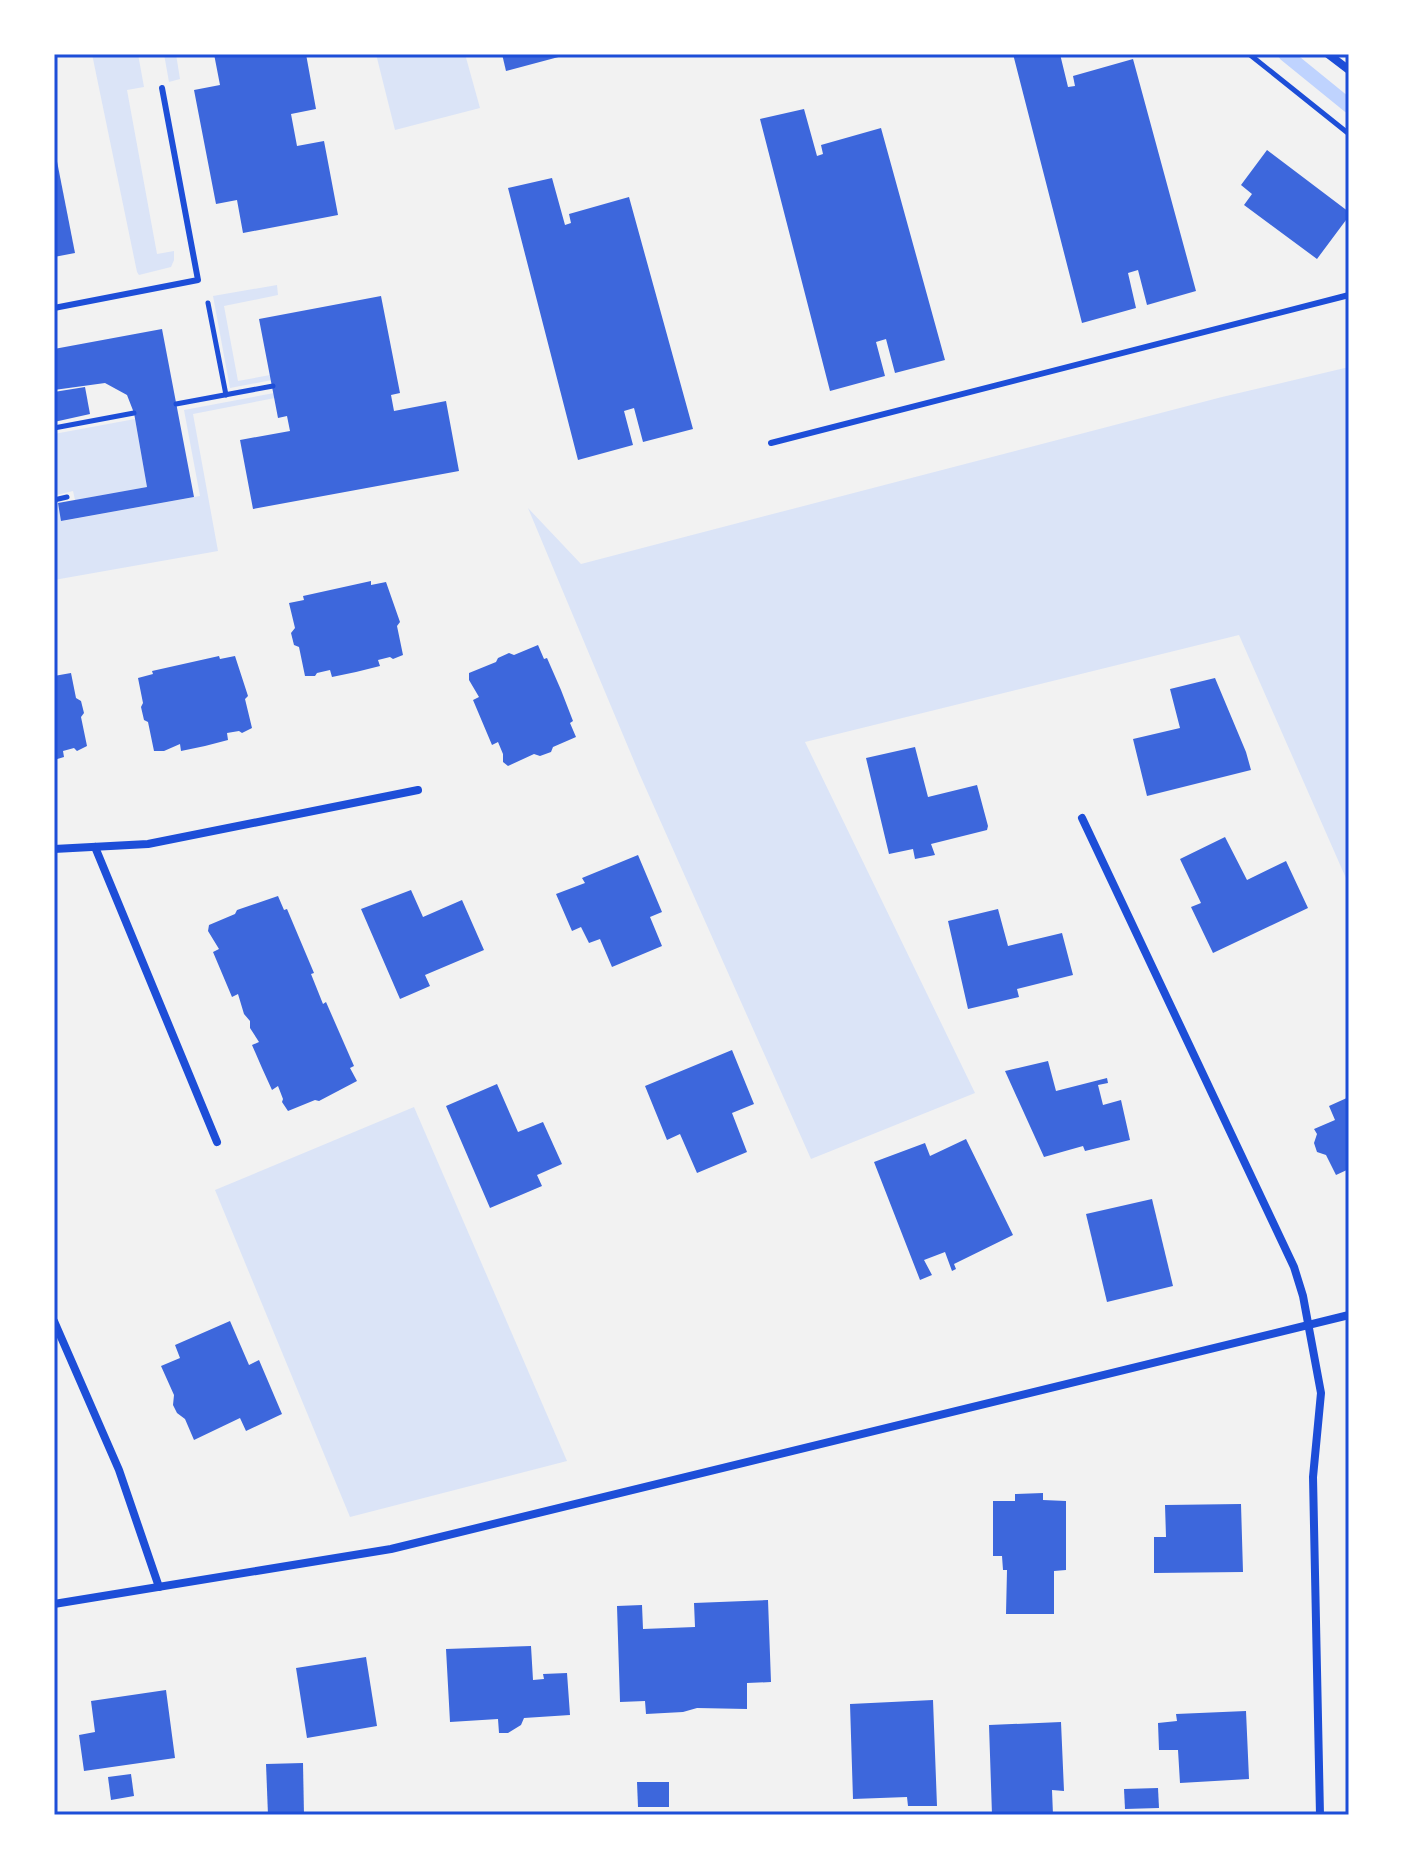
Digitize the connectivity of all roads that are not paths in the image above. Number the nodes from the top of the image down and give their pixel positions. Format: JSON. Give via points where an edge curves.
{"nodes":[{"id":1,"x":1328,"y":54,"type":"edge"},
{"id":2,"x":1349,"y":70,"type":"edge"},
{"id":3,"x":162,"y":88,"type":"dead end"},
{"id":4,"x":1349,"y":295,"type":"edge"},
{"id":5,"x":54,"y":308,"type":"edge"},
{"id":6,"x":771,"y":443,"type":"dead end"},
{"id":7,"x":418,"y":790,"type":"dead end"},
{"id":8,"x":1082,"y":818,"type":"dead end"},
{"id":9,"x":95,"y":847,"type":"junction"},
{"id":10,"x":54,"y":849,"type":"edge"},
{"id":11,"x":217,"y":1142,"type":"dead end"},
{"id":12,"x":1349,"y":1315,"type":"edge"},
{"id":13,"x":54,"y":1321,"type":"edge"},
{"id":14,"x":1306,"y":1325,"type":"junction"},
{"id":15,"x":159,"y":1587,"type":"junction"},
{"id":16,"x":54,"y":1604,"type":"edge"},
{"id":17,"x":1320,"y":1815,"type":"edge"}],
"edges":[{"from":1,"to":2,"type":"street"},
{"from":3,"to":5,"type":"lane","via":[[198,280]]},
{"from":4,"to":6,"type":"lane"},
{"from":7,"to":9,"type":"street","via":[[148,844]]},
{"from":8,"to":14,"type":"street","via":[[1294,1267]]},
{"from":9,"to":10,"type":"street"},
{"from":9,"to":11,"type":"street"},
{"from":12,"to":14,"type":"street"},
{"from":13,"to":15,"type":"street","via":[[119,1470]]},
{"from":14,"to":15,"type":"street","via":[[426,1541]]},
{"from":14,"to":17,"type":"street","via":[[1321,1393],[1313,1477]]},
{"from":15,"to":16,"type":"street"}]}
